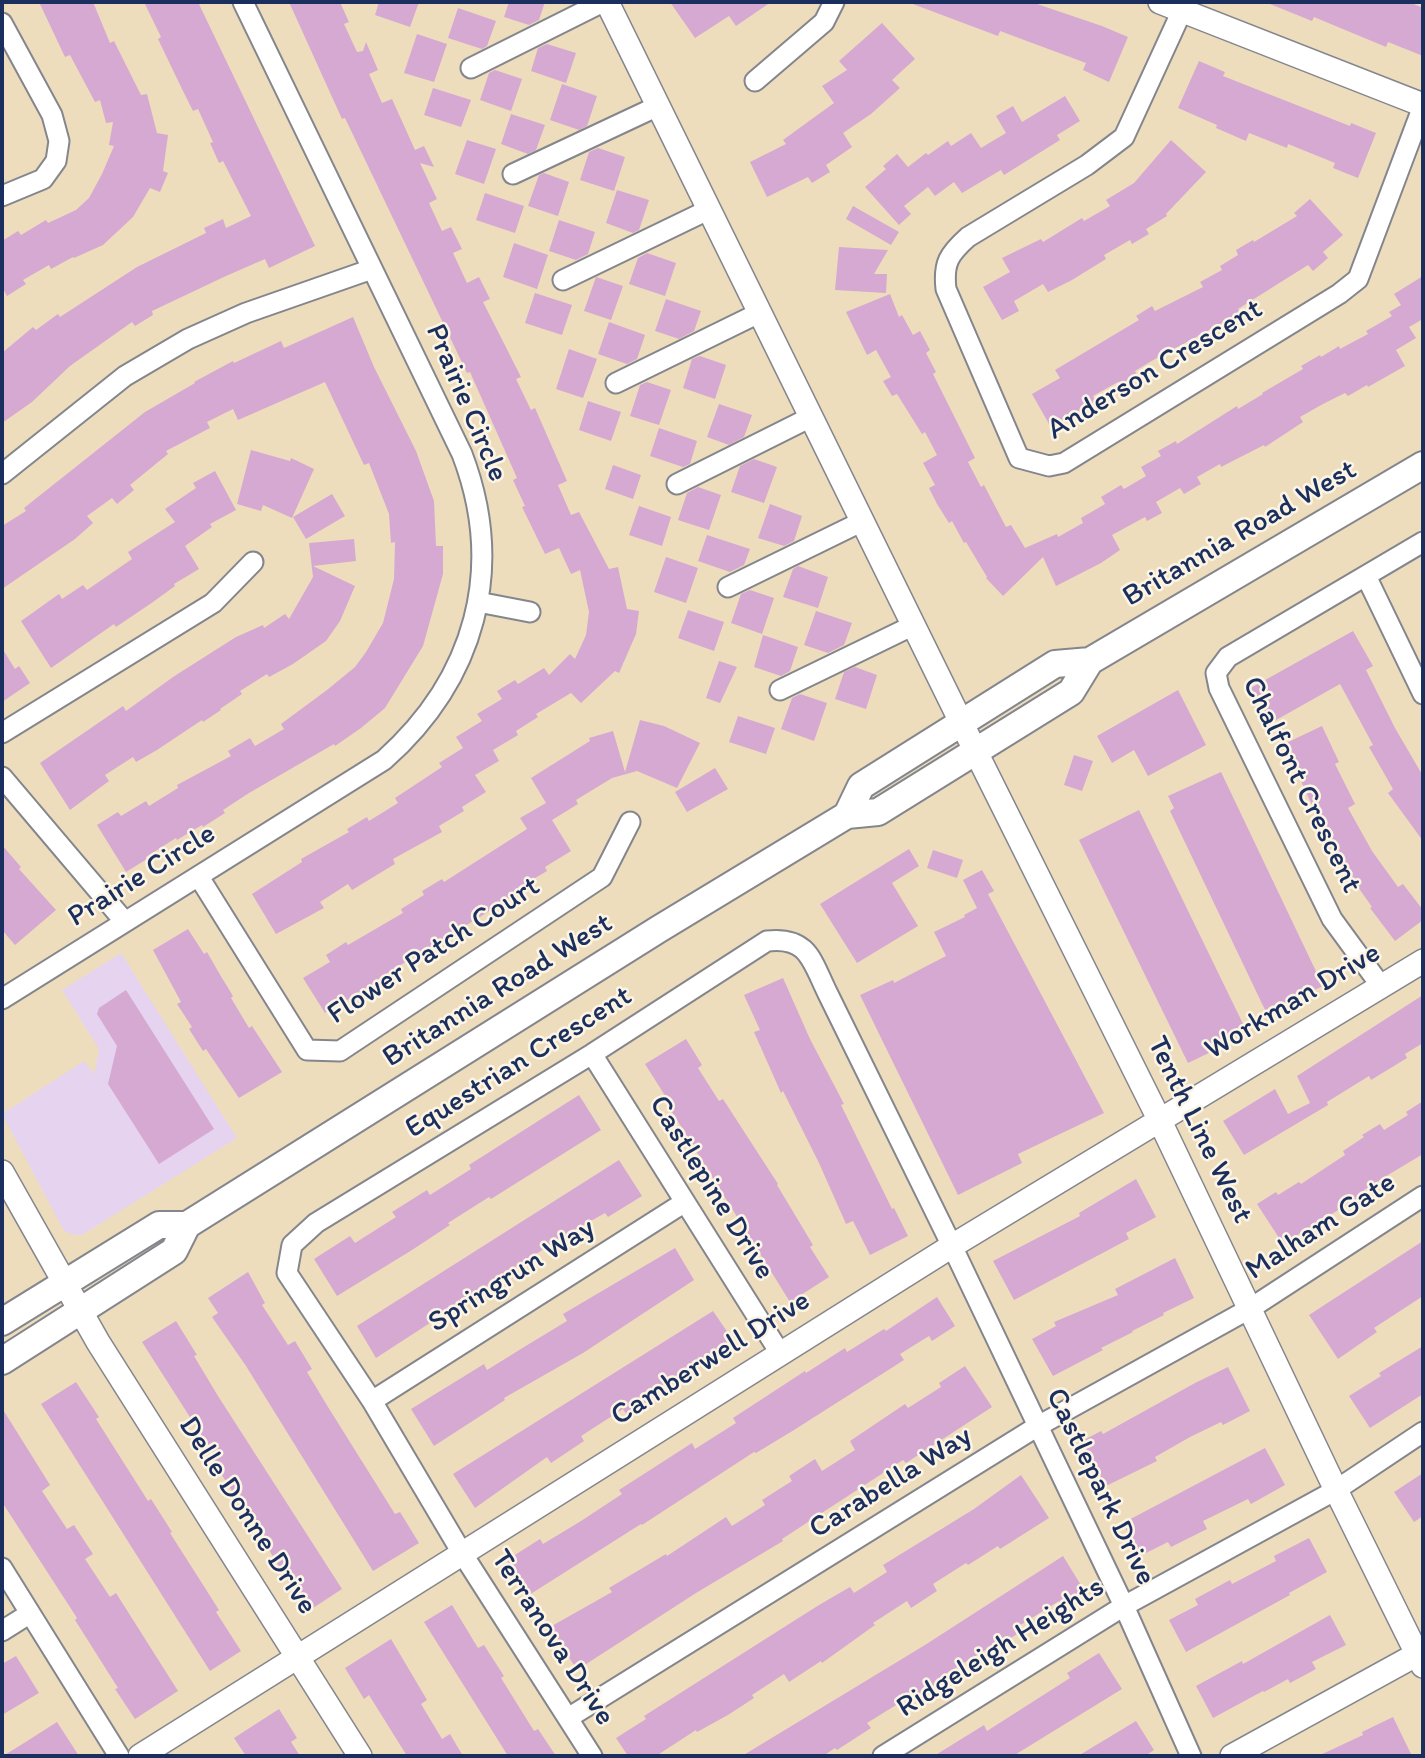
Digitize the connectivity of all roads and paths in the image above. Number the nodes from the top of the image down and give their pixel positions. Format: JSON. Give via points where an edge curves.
{"nodes":[{"id":1,"x":243,"y":2,"type":"edge"},
{"id":2,"x":605,"y":2,"type":"edge"},
{"id":3,"x":834,"y":2,"type":"edge"},
{"id":4,"x":1160,"y":2,"type":"edge"},
{"id":5,"x":1184,"y":6,"type":"edge"},
{"id":6,"x":2,"y":23,"type":"edge"},
{"id":7,"x":471,"y":68,"type":"dead end"},
{"id":8,"x":755,"y":82,"type":"dead end"},
{"id":9,"x":658,"y":106,"type":"junction"},
{"id":10,"x":1423,"y":106,"type":"edge"},
{"id":11,"x":513,"y":174,"type":"dead end"},
{"id":12,"x":2,"y":197,"type":"edge"},
{"id":13,"x":708,"y":210,"type":"junction"},
{"id":14,"x":372,"y":269,"type":"junction"},
{"id":15,"x":563,"y":279,"type":"dead end"},
{"id":16,"x":759,"y":313,"type":"junction"},
{"id":17,"x":616,"y":383,"type":"dead end"},
{"id":18,"x":811,"y":417,"type":"junction"},
{"id":19,"x":1423,"y":465,"type":"edge"},
{"id":20,"x":2,"y":474,"type":"edge"},
{"id":21,"x":677,"y":484,"type":"dead end"},
{"id":22,"x":863,"y":521,"type":"junction"},
{"id":23,"x":1423,"y":542,"type":"edge"},
{"id":24,"x":253,"y":562,"type":"dead end"},
{"id":25,"x":1366,"y":576,"type":"junction"},
{"id":26,"x":728,"y":587,"type":"dead end"},
{"id":27,"x":478,"y":602,"type":"junction"},
{"id":28,"x":530,"y":612,"type":"dead end"},
{"id":29,"x":914,"y":625,"type":"junction"},
{"id":30,"x":1090,"y":661,"type":"junction"},
{"id":31,"x":780,"y":690,"type":"dead end"},
{"id":32,"x":1423,"y":694,"type":"edge"},
{"id":33,"x":961,"y":722,"type":"junction"},
{"id":34,"x":2,"y":733,"type":"edge"},
{"id":35,"x":976,"y":751,"type":"junction"},
{"id":36,"x":2,"y":777,"type":"edge"},
{"id":37,"x":847,"y":815,"type":"junction"},
{"id":38,"x":630,"y":822,"type":"dead end"},
{"id":39,"x":199,"y":877,"type":"junction"},
{"id":40,"x":125,"y":922,"type":"junction"},
{"id":41,"x":1423,"y":961,"type":"edge"},
{"id":42,"x":1381,"y":986,"type":"junction"},
{"id":43,"x":2,"y":999,"type":"edge"},
{"id":44,"x":592,"y":1054,"type":"junction"},
{"id":45,"x":1159,"y":1119,"type":"junction"},
{"id":46,"x":2,"y":1172,"type":"edge"},
{"id":47,"x":1423,"y":1196,"type":"edge"},
{"id":48,"x":685,"y":1202,"type":"junction"},
{"id":49,"x":187,"y":1225,"type":"junction"},
{"id":50,"x":952,"y":1246,"type":"junction"},
{"id":51,"x":63,"y":1283,"type":"junction"},
{"id":52,"x":1251,"y":1308,"type":"junction"},
{"id":53,"x":79,"y":1311,"type":"junction"},
{"id":54,"x":2,"y":1322,"type":"edge"},
{"id":55,"x":780,"y":1353,"type":"junction"},
{"id":56,"x":2,"y":1361,"type":"edge"},
{"id":57,"x":372,"y":1401,"type":"junction"},
{"id":58,"x":1038,"y":1426,"type":"junction"},
{"id":59,"x":1423,"y":1432,"type":"edge"},
{"id":60,"x":1336,"y":1490,"type":"junction"},
{"id":61,"x":462,"y":1553,"type":"junction"},
{"id":62,"x":2,"y":1568,"type":"edge"},
{"id":63,"x":1124,"y":1606,"type":"junction"},
{"id":64,"x":29,"y":1614,"type":"junction"},
{"id":65,"x":2,"y":1630,"type":"edge"},
{"id":66,"x":299,"y":1656,"type":"junction"},
{"id":67,"x":1421,"y":1657,"type":"edge"},
{"id":68,"x":568,"y":1718,"type":"junction"},
{"id":69,"x":118,"y":1756,"type":"edge"},
{"id":70,"x":140,"y":1756,"type":"edge"},
{"id":71,"x":360,"y":1756,"type":"edge"},
{"id":72,"x":592,"y":1756,"type":"edge"},
{"id":73,"x":883,"y":1756,"type":"edge"},
{"id":74,"x":1191,"y":1756,"type":"edge"},
{"id":75,"x":1232,"y":1756,"type":"edge"}],
"edges":[{"from":1,"to":14,"type":"street","name":"Prairie Circle"},
{"from":2,"to":7,"type":"street","name":"Tenth Line West"},
{"from":2,"to":9,"type":"street","name":"Tenth Line West"},
{"from":3,"to":8,"type":"street","via":[[824,22]]},
{"from":4,"to":5,"type":"street"},
{"from":5,"to":10,"type":"street"},
{"from":5,"to":10,"type":"street","name":"Anderson Crescent","via":[[1124,137],[951,252],[944,272],[946,289],[1019,458],[1049,466],[1064,463],[1358,279]]},
{"from":6,"to":12,"type":"street","via":[[52,115],[59,141],[57,161],[43,179]]},
{"from":9,"to":11,"type":"street"},
{"from":9,"to":13,"type":"street","name":"Tenth Line West"},
{"from":13,"to":15,"type":"street"},
{"from":13,"to":16,"type":"street","name":"Tenth Line West"},
{"from":14,"to":20,"type":"street","via":[[246,313],[188,339],[125,376]]},
{"from":14,"to":27,"type":"street","name":"Prairie Circle","via":[[475,491],[482,547]]},
{"from":16,"to":17,"type":"street"},
{"from":16,"to":18,"type":"street","name":"Tenth Line West"},
{"from":18,"to":21,"type":"street"},
{"from":18,"to":22,"type":"street","name":"Tenth Line West"},
{"from":19,"to":30,"type":"main road","name":"Britannia Road West"},
{"from":22,"to":26,"type":"street"},
{"from":22,"to":29,"type":"street","name":"Tenth Line West"},
{"from":23,"to":25,"type":"street","name":"Chalfont Crescent"},
{"from":24,"to":34,"type":"street","via":[[213,603]]},
{"from":25,"to":32,"type":"street"},
{"from":25,"to":42,"type":"street","name":"Chalfont Crescent","via":[[1228,657],[1216,673],[1332,919]]},
{"from":27,"to":28,"type":"street"},
{"from":27,"to":39,"type":"street","name":"Prairie Circle","via":[[460,660],[436,704],[412,733],[377,764]]},
{"from":29,"to":31,"type":"street"},
{"from":29,"to":33,"type":"street","name":"Tenth Line West"},
{"from":30,"to":33,"type":"main road","name":"Britannia Road West","via":[[1055,664]]},
{"from":30,"to":35,"type":"main road","name":"Britannia Road West","via":[[1071,692]]},
{"from":33,"to":35,"type":"street","name":"Tenth Line West"},
{"from":33,"to":37,"type":"main road","name":"Britannia Road West","via":[[861,786]]},
{"from":35,"to":37,"type":"main road","name":"Britannia Road West","via":[[878,812]]},
{"from":35,"to":45,"type":"street","name":"Tenth Line West"},
{"from":36,"to":40,"type":"street"},
{"from":37,"to":49,"type":"main road","name":"Britannia Road West"},
{"from":38,"to":39,"type":"street","name":"Flower Patch Court","via":[[602,877],[340,1051],[307,1050]]},
{"from":39,"to":40,"type":"street","name":"Prairie Circle"},
{"from":40,"to":43,"type":"street","name":"Prairie Circle"},
{"from":41,"to":42,"type":"street","name":"Workman Drive"},
{"from":42,"to":45,"type":"street","name":"Workman Drive"},
{"from":44,"to":48,"type":"street","name":"Castlepine Drive"},
{"from":44,"to":50,"type":"street","name":"Equestrian Crescent","via":[[767,941],[796,943],[808,954]]},
{"from":44,"to":57,"type":"street","name":"Equestrian Crescent","via":[[316,1223],[292,1245],[287,1273]]},
{"from":45,"to":50,"type":"street","name":"Camberwell Drive"},
{"from":45,"to":52,"type":"street","name":"Tenth Line West"},
{"from":46,"to":51,"type":"street","name":"Delle Donne Drive"},
{"from":47,"to":52,"type":"street","name":"Malham Gate"},
{"from":48,"to":55,"type":"street","name":"Castlepine Drive"},
{"from":48,"to":57,"type":"street","name":"Springrun Way"},
{"from":49,"to":51,"type":"main road","name":"Britannia Road West","via":[[159,1225]]},
{"from":49,"to":53,"type":"main road","name":"Britannia Road West","via":[[174,1251]]},
{"from":50,"to":55,"type":"street","name":"Camberwell Drive"},
{"from":50,"to":58,"type":"street","name":"Castlepark Drive"},
{"from":51,"to":53,"type":"street","name":"Delle Donne Drive"},
{"from":51,"to":54,"type":"main road","name":"Britannia Road West"},
{"from":52,"to":58,"type":"street","name":"Carabella Way"},
{"from":52,"to":60,"type":"street","name":"Tenth Line West"},
{"from":53,"to":56,"type":"main road","name":"Britannia Road West"},
{"from":53,"to":66,"type":"street","name":"Delle Donne Drive"},
{"from":55,"to":61,"type":"street","name":"Camberwell Drive"},
{"from":57,"to":61,"type":"street","name":"Equestrian Crescent"},
{"from":58,"to":63,"type":"street","name":"Castlepark Drive"},
{"from":58,"to":68,"type":"street","name":"Carabella Way"},
{"from":59,"to":60,"type":"street","name":"Ridgeleigh Heights"},
{"from":60,"to":63,"type":"street","name":"Ridgeleigh Heights"},
{"from":60,"to":67,"type":"street","name":"Tenth Line West"},
{"from":61,"to":66,"type":"street","name":"Camberwell Drive"},
{"from":61,"to":68,"type":"street","name":"Terranova Drive"},
{"from":62,"to":64,"type":"street"},
{"from":63,"to":73,"type":"street","name":"Ridgeleigh Heights"},
{"from":63,"to":74,"type":"street","name":"Castlepark Drive"},
{"from":64,"to":65,"type":"street"},
{"from":64,"to":69,"type":"street"},
{"from":66,"to":70,"type":"street","name":"Camberwell Drive"},
{"from":66,"to":71,"type":"street","name":"Delle Donne Drive"},
{"from":67,"to":75,"type":"street"},
{"from":68,"to":72,"type":"street","name":"Terranova Drive"}]}
